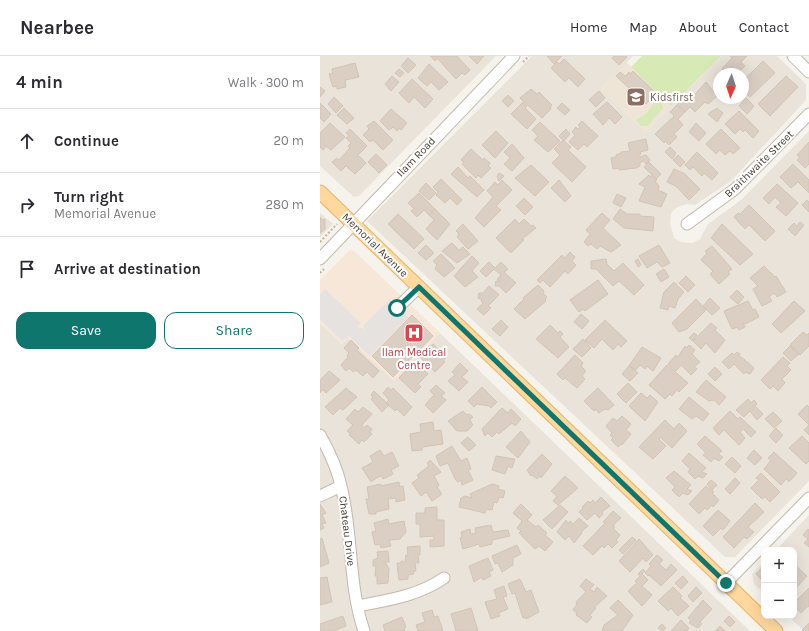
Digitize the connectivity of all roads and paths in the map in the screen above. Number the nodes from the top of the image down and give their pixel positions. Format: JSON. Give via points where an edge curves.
{"nodes":[{"id":1,"x":514,"y":56,"type":"edge"},
{"id":2,"x":793,"y":56,"type":"edge"},
{"id":3,"x":809,"y":72,"type":"edge"},
{"id":4,"x":809,"y":114,"type":"edge"},
{"id":5,"x":320,"y":192,"type":"edge"},
{"id":6,"x":353,"y":224,"type":"junction"},
{"id":7,"x":687,"y":224,"type":"dead end"},
{"id":8,"x":320,"y":258,"type":"edge"},
{"id":9,"x":419,"y":287,"type":"junction"},
{"id":10,"x":397,"y":308,"type":"dead end"},
{"id":11,"x":320,"y":435,"type":"edge"},
{"id":12,"x":341,"y":486,"type":"junction"},
{"id":13,"x":320,"y":496,"type":"edge"},
{"id":14,"x":809,"y":498,"type":"edge"},
{"id":15,"x":444,"y":578,"type":"dead end"},
{"id":16,"x":726,"y":583,"type":"junction"},
{"id":17,"x":358,"y":606,"type":"junction"},
{"id":18,"x":364,"y":631,"type":"edge"},
{"id":19,"x":776,"y":631,"type":"edge"}],
"edges":[{"from":1,"to":6,"type":"street","name":"Ilam Road"},
{"from":2,"to":3,"type":"street"},
{"from":4,"to":7,"type":"street","name":"Braithwaite Street","via":[[735,189]]},
{"from":5,"to":6,"type":"main road","name":"Memorial Avenue"},
{"from":6,"to":8,"type":"street","name":"Ilam Road"},
{"from":6,"to":9,"type":"main road","name":"Memorial Avenue"},
{"from":9,"to":10,"type":"street"},
{"from":9,"to":16,"type":"main road","name":"Memorial Avenue"},
{"from":11,"to":12,"type":"street","name":"Chateau Drive","via":[[336,468]]},
{"from":12,"to":13,"type":"street"},
{"from":12,"to":17,"type":"street","name":"Chateau Drive"},
{"from":14,"to":16,"type":"street"},
{"from":15,"to":17,"type":"street","via":[[415,594]]},
{"from":16,"to":19,"type":"main road","name":"Memorial Avenue"},
{"from":17,"to":18,"type":"street","name":"Chateau Drive"}]}
